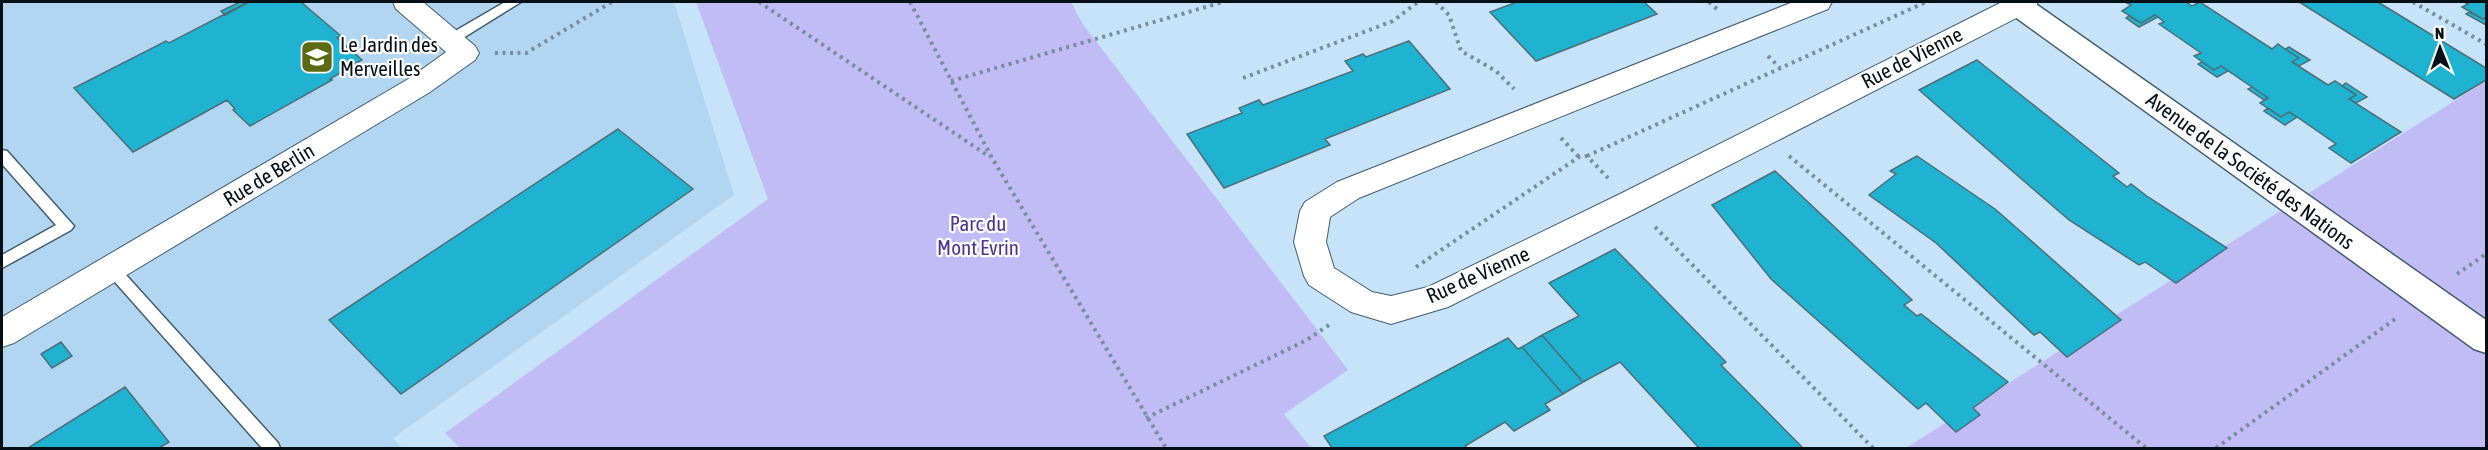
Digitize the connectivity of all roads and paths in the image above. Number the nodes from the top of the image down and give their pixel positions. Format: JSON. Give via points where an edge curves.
{"nodes":[{"id":1,"x":406,"y":2,"type":"edge"},
{"id":2,"x":514,"y":2,"type":"edge"},
{"id":3,"x":612,"y":2,"type":"edge"},
{"id":4,"x":759,"y":2,"type":"edge"},
{"id":5,"x":910,"y":2,"type":"edge"},
{"id":6,"x":1223,"y":2,"type":"edge"},
{"id":7,"x":1418,"y":2,"type":"edge"},
{"id":8,"x":1436,"y":2,"type":"edge"},
{"id":9,"x":1818,"y":2,"type":"edge"},
{"id":10,"x":1926,"y":2,"type":"edge"},
{"id":11,"x":2018,"y":2,"type":"edge"},
{"id":12,"x":2413,"y":2,"type":"edge"},
{"id":13,"x":2487,"y":44,"type":"edge"},
{"id":14,"x":458,"y":46,"type":"junction"},
{"id":15,"x":1243,"y":78,"type":"dead end"},
{"id":16,"x":951,"y":81,"type":"junction"},
{"id":17,"x":1539,"y":114,"type":"junction"},
{"id":18,"x":1763,"y":135,"type":"junction"},
{"id":19,"x":2,"y":155,"type":"edge"},
{"id":20,"x":1587,"y":156,"type":"junction"},
{"id":21,"x":992,"y":158,"type":"junction"},
{"id":22,"x":1631,"y":202,"type":"junction"},
{"id":23,"x":2487,"y":254,"type":"edge"},
{"id":24,"x":2,"y":262,"type":"edge"},
{"id":25,"x":112,"y":270,"type":"junction"},
{"id":26,"x":2426,"y":297,"type":"junction"},
{"id":27,"x":2,"y":333,"type":"edge"},
{"id":28,"x":2487,"y":339,"type":"edge"},
{"id":29,"x":272,"y":448,"type":"edge"},
{"id":30,"x":1166,"y":448,"type":"edge"},
{"id":31,"x":1873,"y":448,"type":"edge"},
{"id":32,"x":2146,"y":448,"type":"edge"},
{"id":33,"x":2216,"y":448,"type":"edge"}],
"edges":[{"from":1,"to":14,"type":"street"},
{"from":2,"to":14,"type":"lane"},
{"from":3,"to":14,"type":"path","via":[[526,53]]},
{"from":4,"to":21,"type":"path"},
{"from":5,"to":16,"type":"path"},
{"from":6,"to":16,"type":"path"},
{"from":7,"to":15,"type":"path","via":[[1393,21]]},
{"from":8,"to":17,"type":"path","via":[[1449,15],[1461,51],[1496,71]]},
{"from":9,"to":17,"type":"street","name":"Rue de Vienne"},
{"from":10,"to":20,"type":"path"},
{"from":11,"to":18,"type":"street","name":"Rue de Vienne"},
{"from":11,"to":26,"type":"street","name":"Avenue de la Société des Nations"},
{"from":12,"to":13,"type":"path"},
{"from":14,"to":25,"type":"street","name":"Rue de Berlin","via":[[420,85]]},
{"from":16,"to":21,"type":"path"},
{"from":17,"to":20,"type":"path","via":[[1579,157]]},
{"from":17,"to":22,"type":"street","name":"Rue de Vienne","via":[[1348,190],[1316,211],[1310,242],[1320,276],[1363,303],[1391,310],[1436,298]]},
{"from":18,"to":22,"type":"street","name":"Rue de Vienne"},
{"from":18,"to":32,"type":"path"},
{"from":19,"to":24,"type":"lane","via":[[66,226]]},
{"from":20,"to":22,"type":"path"},
{"from":21,"to":30,"type":"path"},
{"from":22,"to":31,"type":"path"},
{"from":23,"to":26,"type":"path"},
{"from":25,"to":27,"type":"street","name":"Rue de Berlin"},
{"from":25,"to":29,"type":"lane"},
{"from":26,"to":28,"type":"street","name":"Avenue de la Société des Nations"},
{"from":26,"to":33,"type":"path"}]}
